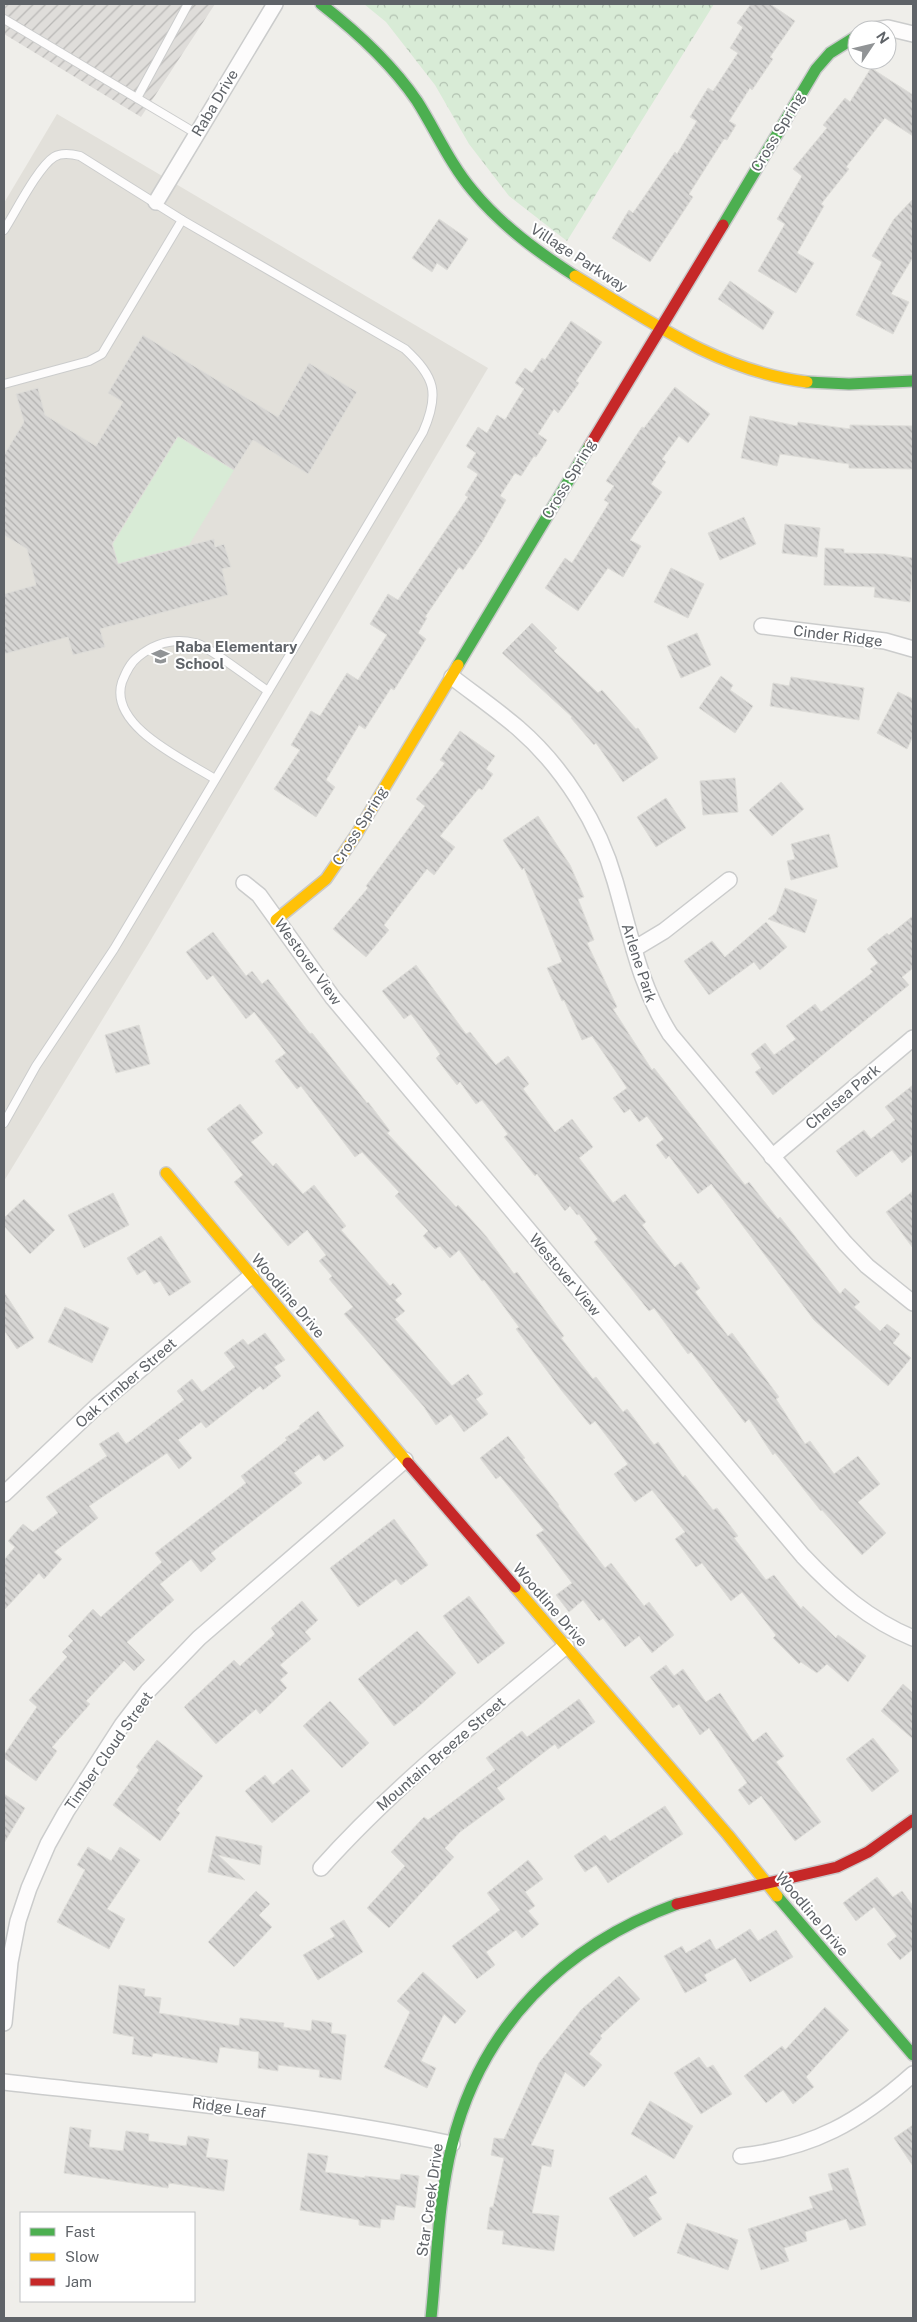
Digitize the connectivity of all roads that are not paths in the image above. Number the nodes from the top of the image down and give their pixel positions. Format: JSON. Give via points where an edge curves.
{"nodes":[{"id":1,"x":188,"y":4,"type":"edge"},
{"id":2,"x":275,"y":4,"type":"edge"},
{"id":3,"x":321,"y":4,"type":"edge"},
{"id":4,"x":4,"y":18,"type":"edge"},
{"id":5,"x":897,"y":30,"type":"edge"},
{"id":6,"x":913,"y":34,"type":"edge"},
{"id":7,"x":847,"y":42,"type":"edge"},
{"id":8,"x":137,"y":98,"type":"junction"},
{"id":9,"x":197,"y":134,"type":"junction"},
{"id":10,"x":156,"y":202,"type":"junction"},
{"id":11,"x":182,"y":220,"type":"junction"},
{"id":12,"x":4,"y":230,"type":"edge"},
{"id":13,"x":660,"y":328,"type":"junction"},
{"id":14,"x":913,"y":381,"type":"edge"},
{"id":15,"x":4,"y":384,"type":"edge"},
{"id":16,"x":762,"y":626,"type":"dead end"},
{"id":17,"x":913,"y":649,"type":"edge"},
{"id":18,"x":452,"y":677,"type":"junction"},
{"id":19,"x":268,"y":691,"type":"junction"},
{"id":20,"x":215,"y":779,"type":"junction"},
{"id":21,"x":728,"y":880,"type":"dead end"},
{"id":22,"x":244,"y":884,"type":"dead end"},
{"id":23,"x":276,"y":920,"type":"junction"},
{"id":24,"x":634,"y":950,"type":"junction"},
{"id":25,"x":913,"y":1038,"type":"edge"},
{"id":26,"x":4,"y":1123,"type":"edge"},
{"id":27,"x":772,"y":1157,"type":"junction"},
{"id":28,"x":166,"y":1173,"type":"dead end"},
{"id":29,"x":251,"y":1276,"type":"junction"},
{"id":30,"x":913,"y":1303,"type":"edge"},
{"id":31,"x":406,"y":1460,"type":"junction"},
{"id":32,"x":4,"y":1494,"type":"edge"},
{"id":33,"x":913,"y":1638,"type":"edge"},
{"id":34,"x":566,"y":1646,"type":"junction"},
{"id":35,"x":913,"y":1820,"type":"edge"},
{"id":36,"x":321,"y":1868,"type":"dead end"},
{"id":37,"x":766,"y":1883,"type":"junction"},
{"id":38,"x":4,"y":2023,"type":"edge"},
{"id":39,"x":913,"y":2055,"type":"edge"},
{"id":40,"x":913,"y":2074,"type":"edge"},
{"id":41,"x":4,"y":2082,"type":"edge"},
{"id":42,"x":452,"y":2144,"type":"junction"},
{"id":43,"x":741,"y":2156,"type":"dead end"},
{"id":44,"x":431,"y":2318,"type":"edge"}],
"edges":[{"from":1,"to":8,"type":"lane"},
{"from":2,"to":9,"type":"street","name":"Raba Drive"},
{"from":3,"to":13,"type":"street","name":"Village Parkway","via":[[349,24],[395,72],[416,100],[453,163],[497,217],[552,261]]},
{"from":4,"to":8,"type":"lane"},
{"from":5,"to":6,"type":"street"},
{"from":7,"to":13,"type":"street","name":"Cross Spring","via":[[830,53],[816,69]]},
{"from":8,"to":9,"type":"lane"},
{"from":9,"to":10,"type":"street","name":"Raba Drive"},
{"from":10,"to":11,"type":"lane"},
{"from":10,"to":12,"type":"lane","via":[[80,156],[54,156],[42,168]]},
{"from":11,"to":15,"type":"lane","via":[[102,354],[89,361]]},
{"from":11,"to":19,"type":"lane","via":[[405,349],[423,366],[431,380],[434,396],[432,412],[423,432]]},
{"from":13,"to":14,"type":"street","name":"Village Parkway","via":[[713,357],[780,378],[850,384]]},
{"from":13,"to":18,"type":"street","name":"Cross Spring"},
{"from":16,"to":17,"type":"street","name":"Cinder Ridge","via":[[885,641]]},
{"from":18,"to":23,"type":"street","name":"Cross Spring","via":[[326,879]]},
{"from":18,"to":24,"type":"street","name":"Arlene Park","via":[[519,729],[543,753],[575,796],[606,855]]},
{"from":19,"to":20,"type":"lane"},
{"from":19,"to":20,"type":"lane","via":[[197,643],[173,640],[153,646],[126,672],[119,692],[126,714],[142,733]]},
{"from":20,"to":26,"type":"lane","via":[[114,949],[36,1066]]},
{"from":21,"to":24,"type":"street","via":[[664,931]]},
{"from":22,"to":23,"type":"street","name":"Westover View","via":[[259,895]]},
{"from":23,"to":33,"type":"street","name":"Westover View","via":[[333,998],[803,1556],[868,1615]]},
{"from":24,"to":27,"type":"street","name":"Arlene Park","via":[[650,1000],[670,1034]]},
{"from":25,"to":27,"type":"street","name":"Chelsea Park"},
{"from":27,"to":30,"type":"street","name":"Arlene Park","via":[[867,1266]]},
{"from":28,"to":29,"type":"street","name":"Woodline Drive"},
{"from":29,"to":31,"type":"street","name":"Woodline Drive"},
{"from":29,"to":32,"type":"street","name":"Oak Timber Street","via":[[97,1406]]},
{"from":31,"to":34,"type":"street","name":"Woodline Drive"},
{"from":31,"to":38,"type":"street","name":"Timber Cloud Street","via":[[199,1638],[122,1725],[61,1820],[30,1888],[18,1921],[10,1962]]},
{"from":34,"to":36,"type":"street","name":"Mountain Breeze Street","via":[[408,1781],[353,1832]]},
{"from":34,"to":37,"type":"street","name":"Woodline Drive"},
{"from":35,"to":37,"type":"street","name":"Star Creek Drive","via":[[851,1862]]},
{"from":37,"to":39,"type":"street","name":"Woodline Drive"},
{"from":37,"to":42,"type":"street","name":"Star Creek Drive","via":[[648,1914],[615,1930],[559,1970],[505,2028],[490,2051],[471,2089]]},
{"from":40,"to":43,"type":"street","via":[[886,2098],[842,2128],[793,2147]]},
{"from":41,"to":42,"type":"street","name":"Ridge Leaf","via":[[382,2129]]},
{"from":42,"to":44,"type":"street","name":"Star Creek Drive","via":[[444,2188]]}]}
